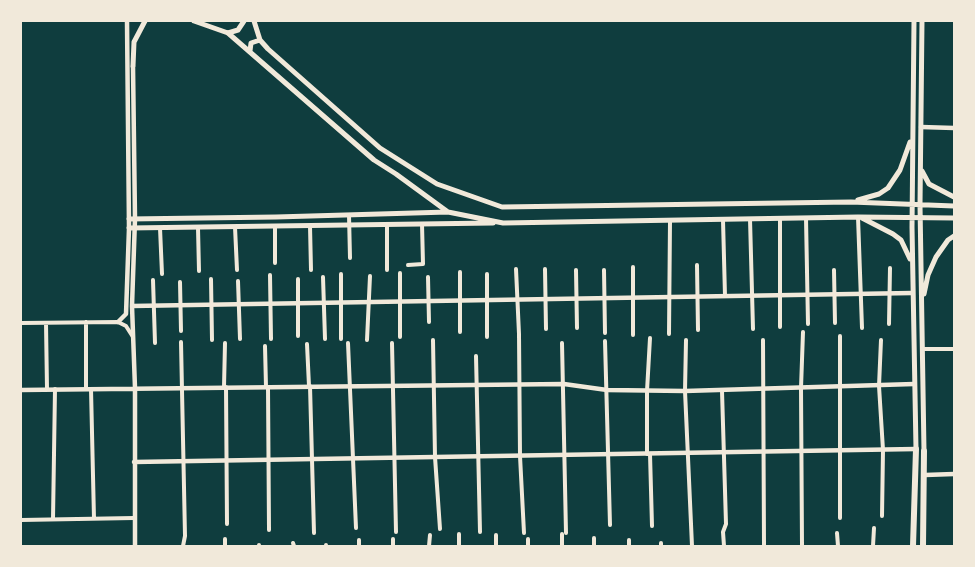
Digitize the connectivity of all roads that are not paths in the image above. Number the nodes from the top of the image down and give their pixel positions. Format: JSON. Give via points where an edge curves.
{"nodes":[{"id":1,"x":128,"y":21,"type":"edge"},
{"id":2,"x":145,"y":21,"type":"edge"},
{"id":3,"x":194,"y":21,"type":"edge"},
{"id":4,"x":244,"y":21,"type":"edge"},
{"id":5,"x":255,"y":21,"type":"edge"},
{"id":6,"x":913,"y":22,"type":"edge"},
{"id":7,"x":922,"y":22,"type":"edge"},
{"id":8,"x":228,"y":33,"type":"junction"},
{"id":9,"x":260,"y":40,"type":"junction"},
{"id":10,"x":250,"y":51,"type":"junction"},
{"id":11,"x":133,"y":66,"type":"joint"},
{"id":12,"x":921,"y":128,"type":"junction"},
{"id":13,"x":954,"y":128,"type":"edge"},
{"id":14,"x":912,"y":135,"type":"junction"},
{"id":15,"x":921,"y":157,"type":"junction"},
{"id":16,"x":954,"y":197,"type":"edge"},
{"id":17,"x":851,"y":202,"type":"junction"},
{"id":18,"x":912,"y":204,"type":"junction"},
{"id":19,"x":920,"y":205,"type":"junction"},
{"id":20,"x":954,"y":206,"type":"edge"},
{"id":21,"x":448,"y":212,"type":"junction"},
{"id":22,"x":349,"y":215,"type":"junction"},
{"id":23,"x":858,"y":217,"type":"junction"},
{"id":24,"x":912,"y":217,"type":"junction"},
{"id":25,"x":921,"y":217,"type":"junction"},
{"id":26,"x":241,"y":218,"type":"junction"},
{"id":27,"x":780,"y":218,"type":"junction"},
{"id":28,"x":806,"y":218,"type":"junction"},
{"id":29,"x":954,"y":218,"type":"edge"},
{"id":30,"x":132,"y":219,"type":"junction"},
{"id":31,"x":750,"y":219,"type":"junction"},
{"id":32,"x":723,"y":220,"type":"junction"},
{"id":33,"x":670,"y":221,"type":"junction"},
{"id":34,"x":503,"y":223,"type":"junction"},
{"id":35,"x":422,"y":224,"type":"junction"},
{"id":36,"x":350,"y":225,"type":"junction"},
{"id":37,"x":387,"y":225,"type":"junction"},
{"id":38,"x":275,"y":226,"type":"junction"},
{"id":39,"x":310,"y":226,"type":"junction"},
{"id":40,"x":239,"y":227,"type":"junction"},
{"id":41,"x":132,"y":228,"type":"junction"},
{"id":42,"x":160,"y":228,"type":"junction"},
{"id":43,"x":198,"y":228,"type":"junction"},
{"id":44,"x":954,"y":236,"type":"edge"},
{"id":45,"x":350,"y":258,"type":"dead end"},
{"id":46,"x":275,"y":263,"type":"dead end"},
{"id":47,"x":408,"y":265,"type":"dead end"},
{"id":48,"x":697,"y":265,"type":"dead end"},
{"id":49,"x":633,"y":267,"type":"dead end"},
{"id":50,"x":890,"y":268,"type":"dead end"},
{"id":51,"x":516,"y":269,"type":"dead end"},
{"id":52,"x":545,"y":269,"type":"dead end"},
{"id":53,"x":237,"y":270,"type":"dead end"},
{"id":54,"x":311,"y":270,"type":"dead end"},
{"id":55,"x":387,"y":270,"type":"dead end"},
{"id":56,"x":576,"y":270,"type":"dead end"},
{"id":57,"x":604,"y":270,"type":"dead end"},
{"id":58,"x":834,"y":270,"type":"dead end"},
{"id":59,"x":199,"y":271,"type":"dead end"},
{"id":60,"x":460,"y":272,"type":"dead end"},
{"id":61,"x":400,"y":273,"type":"dead end"},
{"id":62,"x":162,"y":274,"type":"dead end"},
{"id":63,"x":341,"y":274,"type":"dead end"},
{"id":64,"x":487,"y":274,"type":"dead end"},
{"id":65,"x":270,"y":276,"type":"dead end"},
{"id":66,"x":370,"y":276,"type":"dead end"},
{"id":67,"x":912,"y":276,"type":"junction"},
{"id":68,"x":323,"y":277,"type":"dead end"},
{"id":69,"x":428,"y":277,"type":"dead end"},
{"id":70,"x":211,"y":279,"type":"dead end"},
{"id":71,"x":298,"y":279,"type":"dead end"},
{"id":72,"x":153,"y":280,"type":"dead end"},
{"id":73,"x":238,"y":281,"type":"dead end"},
{"id":74,"x":180,"y":282,"type":"dead end"},
{"id":75,"x":890,"y":293,"type":"junction"},
{"id":76,"x":912,"y":293,"type":"junction"},
{"id":77,"x":834,"y":294,"type":"junction"},
{"id":78,"x":862,"y":294,"type":"junction"},
{"id":79,"x":779,"y":295,"type":"junction"},
{"id":80,"x":806,"y":295,"type":"junction"},
{"id":81,"x":697,"y":296,"type":"junction"},
{"id":82,"x":725,"y":296,"type":"junction"},
{"id":83,"x":752,"y":296,"type":"junction"},
{"id":84,"x":635,"y":297,"type":"junction"},
{"id":85,"x":669,"y":297,"type":"junction"},
{"id":86,"x":575,"y":298,"type":"junction"},
{"id":87,"x":603,"y":298,"type":"junction"},
{"id":88,"x":517,"y":299,"type":"junction"},
{"id":89,"x":545,"y":299,"type":"junction"},
{"id":90,"x":460,"y":300,"type":"junction"},
{"id":91,"x":487,"y":300,"type":"junction"},
{"id":92,"x":399,"y":301,"type":"junction"},
{"id":93,"x":427,"y":301,"type":"junction"},
{"id":94,"x":341,"y":302,"type":"junction"},
{"id":95,"x":369,"y":302,"type":"junction"},
{"id":96,"x":922,"y":302,"type":"junction"},
{"id":97,"x":271,"y":303,"type":"junction"},
{"id":98,"x":297,"y":303,"type":"junction"},
{"id":99,"x":323,"y":303,"type":"junction"},
{"id":100,"x":213,"y":304,"type":"junction"},
{"id":101,"x":240,"y":304,"type":"junction"},
{"id":102,"x":181,"y":305,"type":"junction"},
{"id":103,"x":132,"y":306,"type":"junction"},
{"id":104,"x":155,"y":306,"type":"junction"},
{"id":105,"x":46,"y":322,"type":"junction"},
{"id":106,"x":86,"y":322,"type":"junction"},
{"id":107,"x":118,"y":322,"type":"junction"},
{"id":108,"x":429,"y":322,"type":"dead end"},
{"id":109,"x":21,"y":323,"type":"edge"},
{"id":110,"x":835,"y":323,"type":"dead end"},
{"id":111,"x":808,"y":324,"type":"dead end"},
{"id":112,"x":889,"y":324,"type":"dead end"},
{"id":113,"x":780,"y":327,"type":"dead end"},
{"id":114,"x":862,"y":327,"type":"dead end"},
{"id":115,"x":577,"y":328,"type":"dead end"},
{"id":116,"x":546,"y":329,"type":"dead end"},
{"id":117,"x":753,"y":329,"type":"dead end"},
{"id":118,"x":698,"y":330,"type":"dead end"},
{"id":119,"x":181,"y":331,"type":"dead end"},
{"id":120,"x":460,"y":332,"type":"dead end"},
{"id":121,"x":803,"y":332,"type":"dead end"},
{"id":122,"x":605,"y":333,"type":"dead end"},
{"id":123,"x":669,"y":334,"type":"dead end"},
{"id":124,"x":633,"y":335,"type":"dead end"},
{"id":125,"x":298,"y":336,"type":"dead end"},
{"id":126,"x":840,"y":336,"type":"dead end"},
{"id":127,"x":133,"y":337,"type":"junction"},
{"id":128,"x":400,"y":337,"type":"dead end"},
{"id":129,"x":488,"y":337,"type":"dead end"},
{"id":130,"x":650,"y":338,"type":"dead end"},
{"id":131,"x":240,"y":339,"type":"dead end"},
{"id":132,"x":271,"y":339,"type":"dead end"},
{"id":133,"x":325,"y":339,"type":"dead end"},
{"id":134,"x":341,"y":339,"type":"dead end"},
{"id":135,"x":212,"y":340,"type":"dead end"},
{"id":136,"x":368,"y":340,"type":"dead end"},
{"id":137,"x":433,"y":340,"type":"dead end"},
{"id":138,"x":686,"y":340,"type":"dead end"},
{"id":139,"x":764,"y":340,"type":"dead end"},
{"id":140,"x":881,"y":340,"type":"dead end"},
{"id":141,"x":605,"y":341,"type":"dead end"},
{"id":142,"x":181,"y":342,"type":"dead end"},
{"id":143,"x":155,"y":343,"type":"dead end"},
{"id":144,"x":225,"y":343,"type":"dead end"},
{"id":145,"x":348,"y":343,"type":"dead end"},
{"id":146,"x":392,"y":343,"type":"dead end"},
{"id":147,"x":562,"y":343,"type":"dead end"},
{"id":148,"x":307,"y":344,"type":"dead end"},
{"id":149,"x":265,"y":346,"type":"dead end"},
{"id":150,"x":954,"y":349,"type":"edge"},
{"id":151,"x":922,"y":350,"type":"junction"},
{"id":152,"x":476,"y":356,"type":"dead end"},
{"id":153,"x":476,"y":384,"type":"junction"},
{"id":154,"x":519,"y":384,"type":"junction"},
{"id":155,"x":564,"y":384,"type":"junction"},
{"id":156,"x":914,"y":384,"type":"junction"},
{"id":157,"x":392,"y":385,"type":"junction"},
{"id":158,"x":435,"y":385,"type":"junction"},
{"id":159,"x":310,"y":386,"type":"junction"},
{"id":160,"x":350,"y":386,"type":"junction"},
{"id":161,"x":840,"y":386,"type":"junction"},
{"id":162,"x":879,"y":386,"type":"junction"},
{"id":163,"x":225,"y":387,"type":"junction"},
{"id":164,"x":267,"y":387,"type":"junction"},
{"id":165,"x":135,"y":388,"type":"junction"},
{"id":166,"x":183,"y":388,"type":"junction"},
{"id":167,"x":763,"y":388,"type":"junction"},
{"id":168,"x":801,"y":388,"type":"junction"},
{"id":169,"x":47,"y":389,"type":"junction"},
{"id":170,"x":55,"y":389,"type":"junction"},
{"id":171,"x":88,"y":389,"type":"junction"},
{"id":172,"x":21,"y":390,"type":"edge"},
{"id":173,"x":607,"y":390,"type":"junction"},
{"id":174,"x":647,"y":391,"type":"junction"},
{"id":175,"x":685,"y":391,"type":"junction"},
{"id":176,"x":723,"y":391,"type":"junction"},
{"id":177,"x":916,"y":449,"type":"junction"},
{"id":178,"x":883,"y":450,"type":"junction"},
{"id":179,"x":801,"y":451,"type":"junction"},
{"id":180,"x":839,"y":451,"type":"junction"},
{"id":181,"x":924,"y":451,"type":"joint"},
{"id":182,"x":763,"y":452,"type":"junction"},
{"id":183,"x":689,"y":453,"type":"junction"},
{"id":184,"x":724,"y":453,"type":"junction"},
{"id":185,"x":607,"y":454,"type":"junction"},
{"id":186,"x":649,"y":454,"type":"junction"},
{"id":187,"x":563,"y":455,"type":"junction"},
{"id":188,"x":478,"y":456,"type":"junction"},
{"id":189,"x":520,"y":456,"type":"junction"},
{"id":190,"x":435,"y":457,"type":"junction"},
{"id":191,"x":395,"y":458,"type":"junction"},
{"id":192,"x":313,"y":459,"type":"junction"},
{"id":193,"x":352,"y":459,"type":"junction"},
{"id":194,"x":268,"y":460,"type":"junction"},
{"id":195,"x":184,"y":461,"type":"junction"},
{"id":196,"x":227,"y":461,"type":"junction"},
{"id":197,"x":134,"y":462,"type":"junction"},
{"id":198,"x":954,"y":474,"type":"edge"},
{"id":199,"x":925,"y":475,"type":"junction"},
{"id":200,"x":882,"y":516,"type":"dead end"},
{"id":201,"x":134,"y":518,"type":"junction"},
{"id":202,"x":840,"y":518,"type":"dead end"},
{"id":203,"x":53,"y":519,"type":"junction"},
{"id":204,"x":94,"y":519,"type":"junction"},
{"id":205,"x":21,"y":520,"type":"edge"},
{"id":206,"x":227,"y":524,"type":"dead end"},
{"id":207,"x":610,"y":525,"type":"dead end"},
{"id":208,"x":652,"y":526,"type":"dead end"},
{"id":209,"x":356,"y":528,"type":"dead end"},
{"id":210,"x":874,"y":528,"type":"dead end"},
{"id":211,"x":440,"y":529,"type":"dead end"},
{"id":212,"x":269,"y":530,"type":"dead end"},
{"id":213,"x":314,"y":532,"type":"dead end"},
{"id":214,"x":396,"y":532,"type":"dead end"},
{"id":215,"x":480,"y":532,"type":"dead end"},
{"id":216,"x":837,"y":532,"type":"dead end"},
{"id":217,"x":524,"y":533,"type":"dead end"},
{"id":218,"x":459,"y":534,"type":"dead end"},
{"id":219,"x":430,"y":535,"type":"dead end"},
{"id":220,"x":496,"y":535,"type":"dead end"},
{"id":221,"x":594,"y":538,"type":"dead end"},
{"id":222,"x":225,"y":539,"type":"dead end"},
{"id":223,"x":393,"y":539,"type":"dead end"},
{"id":224,"x":528,"y":539,"type":"dead end"},
{"id":225,"x":359,"y":540,"type":"dead end"},
{"id":226,"x":183,"y":544,"type":"edge"},
{"id":227,"x":135,"y":546,"type":"edge"},
{"id":228,"x":225,"y":546,"type":"edge"},
{"id":229,"x":359,"y":546,"type":"edge"},
{"id":230,"x":393,"y":546,"type":"edge"},
{"id":231,"x":429,"y":546,"type":"edge"},
{"id":232,"x":459,"y":546,"type":"edge"},
{"id":233,"x":496,"y":546,"type":"edge"},
{"id":234,"x":528,"y":546,"type":"edge"},
{"id":235,"x":562,"y":546,"type":"edge"},
{"id":236,"x":594,"y":546,"type":"edge"},
{"id":237,"x":692,"y":546,"type":"edge"},
{"id":238,"x":724,"y":546,"type":"edge"},
{"id":239,"x":765,"y":546,"type":"edge"},
{"id":240,"x":802,"y":546,"type":"edge"},
{"id":241,"x":838,"y":546,"type":"edge"},
{"id":242,"x":873,"y":546,"type":"edge"},
{"id":243,"x":913,"y":546,"type":"edge"},
{"id":244,"x":923,"y":546,"type":"edge"}],
"edges":[{"from":1,"to":30,"type":"street"},
{"from":2,"to":11,"type":"main road","via":[[134,42]]},
{"from":3,"to":8,"type":"main road"},
{"from":4,"to":8,"type":"main road","via":[[238,30]]},
{"from":5,"to":9,"type":"main road"},
{"from":6,"to":14,"type":"main road"},
{"from":7,"to":12,"type":"main road"},
{"from":8,"to":10,"type":"main road"},
{"from":9,"to":10,"type":"main road","via":[[251,43]]},
{"from":9,"to":17,"type":"main road","via":[[394,159],[437,184],[502,207]]},
{"from":10,"to":21,"type":"main road","via":[[374,160]]},
{"from":11,"to":30,"type":"street"},
{"from":12,"to":13,"type":"street"},
{"from":12,"to":15,"type":"main road"},
{"from":14,"to":17,"type":"main road","via":[[904,160],[888,188]]},
{"from":14,"to":18,"type":"main road"},
{"from":15,"to":16,"type":"main road","via":[[923,175],[929,184]]},
{"from":15,"to":19,"type":"main road"},
{"from":17,"to":18,"type":"main road"},
{"from":18,"to":19,"type":"main road"},
{"from":18,"to":24,"type":"main road"},
{"from":19,"to":20,"type":"main road"},
{"from":19,"to":25,"type":"main road"},
{"from":21,"to":22,"type":"main road"},
{"from":21,"to":34,"type":"main road"},
{"from":22,"to":26,"type":"main road"},
{"from":22,"to":36,"type":"street"},
{"from":23,"to":24,"type":"main road"},
{"from":23,"to":28,"type":"main road"},
{"from":23,"to":67,"type":"main road","via":[[901,240]]},
{"from":23,"to":78,"type":"street"},
{"from":24,"to":25,"type":"main road"},
{"from":24,"to":67,"type":"main road"},
{"from":25,"to":29,"type":"main road"},
{"from":25,"to":96,"type":"main road"},
{"from":26,"to":30,"type":"main road"},
{"from":26,"to":40,"type":"main road"},
{"from":27,"to":28,"type":"main road"},
{"from":27,"to":31,"type":"main road"},
{"from":27,"to":79,"type":"street"},
{"from":28,"to":80,"type":"street"},
{"from":30,"to":41,"type":"street"},
{"from":31,"to":32,"type":"main road"},
{"from":31,"to":83,"type":"street"},
{"from":32,"to":33,"type":"main road"},
{"from":32,"to":82,"type":"street"},
{"from":33,"to":34,"type":"main road"},
{"from":33,"to":85,"type":"street"},
{"from":34,"to":35,"type":"main road"},
{"from":35,"to":37,"type":"main road"},
{"from":35,"to":47,"type":"street","via":[[423,264]]},
{"from":36,"to":37,"type":"main road"},
{"from":36,"to":39,"type":"main road"},
{"from":36,"to":45,"type":"street"},
{"from":37,"to":55,"type":"street"},
{"from":38,"to":39,"type":"main road"},
{"from":38,"to":40,"type":"main road"},
{"from":38,"to":46,"type":"street"},
{"from":39,"to":54,"type":"street"},
{"from":40,"to":43,"type":"main road"},
{"from":40,"to":53,"type":"street"},
{"from":41,"to":42,"type":"main road"},
{"from":41,"to":103,"type":"street"},
{"from":41,"to":107,"type":"street","via":[[126,314]]},
{"from":42,"to":43,"type":"main road"},
{"from":42,"to":62,"type":"street"},
{"from":43,"to":59,"type":"street"},
{"from":44,"to":96,"type":"main road","via":[[936,257]]},
{"from":48,"to":81,"type":"street"},
{"from":49,"to":84,"type":"street"},
{"from":50,"to":75,"type":"street"},
{"from":51,"to":88,"type":"street"},
{"from":52,"to":89,"type":"street"},
{"from":56,"to":86,"type":"street"},
{"from":57,"to":87,"type":"street"},
{"from":58,"to":77,"type":"street"},
{"from":60,"to":90,"type":"street"},
{"from":61,"to":92,"type":"street"},
{"from":63,"to":94,"type":"street"},
{"from":64,"to":91,"type":"street"},
{"from":65,"to":97,"type":"street"},
{"from":66,"to":95,"type":"street"},
{"from":67,"to":76,"type":"main road"},
{"from":68,"to":99,"type":"street"},
{"from":69,"to":93,"type":"street"},
{"from":70,"to":100,"type":"street"},
{"from":71,"to":98,"type":"street"},
{"from":72,"to":104,"type":"street"},
{"from":73,"to":101,"type":"street"},
{"from":74,"to":102,"type":"street"},
{"from":75,"to":76,"type":"street"},
{"from":75,"to":78,"type":"street"},
{"from":75,"to":112,"type":"street"},
{"from":76,"to":156,"type":"main road"},
{"from":77,"to":78,"type":"street"},
{"from":77,"to":80,"type":"street"},
{"from":77,"to":110,"type":"street"},
{"from":78,"to":114,"type":"street"},
{"from":79,"to":80,"type":"street"},
{"from":79,"to":83,"type":"street"},
{"from":79,"to":113,"type":"street"},
{"from":80,"to":111,"type":"street"},
{"from":81,"to":82,"type":"street"},
{"from":81,"to":85,"type":"street"},
{"from":81,"to":118,"type":"street"},
{"from":82,"to":83,"type":"street"},
{"from":83,"to":117,"type":"street"},
{"from":84,"to":85,"type":"street"},
{"from":84,"to":87,"type":"street"},
{"from":84,"to":124,"type":"street"},
{"from":85,"to":123,"type":"street"},
{"from":86,"to":87,"type":"street"},
{"from":86,"to":89,"type":"street"},
{"from":86,"to":115,"type":"street"},
{"from":87,"to":122,"type":"street"},
{"from":88,"to":89,"type":"street"},
{"from":88,"to":91,"type":"street"},
{"from":88,"to":154,"type":"street"},
{"from":89,"to":116,"type":"street"},
{"from":90,"to":91,"type":"street"},
{"from":90,"to":93,"type":"street"},
{"from":90,"to":120,"type":"street"},
{"from":91,"to":129,"type":"street"},
{"from":92,"to":93,"type":"street"},
{"from":92,"to":95,"type":"street"},
{"from":92,"to":128,"type":"street"},
{"from":93,"to":108,"type":"street"},
{"from":94,"to":95,"type":"street"},
{"from":94,"to":99,"type":"street"},
{"from":94,"to":134,"type":"street"},
{"from":95,"to":136,"type":"street"},
{"from":96,"to":151,"type":"main road"},
{"from":97,"to":98,"type":"street"},
{"from":97,"to":101,"type":"street"},
{"from":97,"to":132,"type":"street"},
{"from":98,"to":99,"type":"street"},
{"from":98,"to":125,"type":"street"},
{"from":99,"to":133,"type":"street"},
{"from":100,"to":101,"type":"street"},
{"from":100,"to":102,"type":"street"},
{"from":100,"to":135,"type":"street"},
{"from":101,"to":131,"type":"street"},
{"from":102,"to":104,"type":"street"},
{"from":102,"to":119,"type":"street"},
{"from":103,"to":104,"type":"street"},
{"from":103,"to":127,"type":"street"},
{"from":104,"to":143,"type":"street"},
{"from":105,"to":106,"type":"street"},
{"from":105,"to":109,"type":"street"},
{"from":105,"to":169,"type":"street"},
{"from":106,"to":107,"type":"street"},
{"from":106,"to":171,"type":"street"},
{"from":107,"to":127,"type":"street"},
{"from":121,"to":168,"type":"street"},
{"from":126,"to":161,"type":"street"},
{"from":127,"to":165,"type":"street"},
{"from":130,"to":174,"type":"street"},
{"from":137,"to":158,"type":"street"},
{"from":138,"to":175,"type":"street"},
{"from":139,"to":167,"type":"street"},
{"from":140,"to":162,"type":"street"},
{"from":141,"to":173,"type":"street"},
{"from":142,"to":166,"type":"street"},
{"from":144,"to":163,"type":"street"},
{"from":145,"to":160,"type":"street"},
{"from":146,"to":157,"type":"street"},
{"from":147,"to":155,"type":"street"},
{"from":148,"to":159,"type":"street"},
{"from":149,"to":164,"type":"street"},
{"from":150,"to":151,"type":"street"},
{"from":151,"to":181,"type":"main road"},
{"from":152,"to":153,"type":"street"},
{"from":153,"to":154,"type":"street"},
{"from":153,"to":158,"type":"street"},
{"from":153,"to":188,"type":"street"},
{"from":154,"to":155,"type":"street"},
{"from":154,"to":189,"type":"street"},
{"from":155,"to":173,"type":"street"},
{"from":155,"to":187,"type":"street"},
{"from":156,"to":162,"type":"street"},
{"from":156,"to":177,"type":"main road"},
{"from":157,"to":158,"type":"street"},
{"from":157,"to":160,"type":"street"},
{"from":157,"to":191,"type":"street"},
{"from":158,"to":190,"type":"street"},
{"from":159,"to":160,"type":"street"},
{"from":159,"to":164,"type":"street"},
{"from":159,"to":192,"type":"street"},
{"from":160,"to":193,"type":"street"},
{"from":161,"to":162,"type":"street"},
{"from":161,"to":168,"type":"street"},
{"from":161,"to":180,"type":"street"},
{"from":162,"to":178,"type":"street"},
{"from":163,"to":164,"type":"street"},
{"from":163,"to":166,"type":"street"},
{"from":163,"to":196,"type":"street"},
{"from":164,"to":194,"type":"street"},
{"from":165,"to":166,"type":"street"},
{"from":165,"to":171,"type":"street"},
{"from":165,"to":197,"type":"street"},
{"from":166,"to":195,"type":"street"},
{"from":167,"to":168,"type":"street"},
{"from":167,"to":176,"type":"street"},
{"from":167,"to":182,"type":"street"},
{"from":168,"to":179,"type":"street"},
{"from":169,"to":170,"type":"street"},
{"from":169,"to":172,"type":"street"},
{"from":170,"to":171,"type":"street"},
{"from":170,"to":203,"type":"street"},
{"from":171,"to":204,"type":"street"},
{"from":173,"to":174,"type":"street"},
{"from":173,"to":185,"type":"street"},
{"from":174,"to":175,"type":"street"},
{"from":174,"to":186,"type":"street"},
{"from":175,"to":176,"type":"street"},
{"from":175,"to":183,"type":"street"},
{"from":176,"to":184,"type":"street"},
{"from":177,"to":178,"type":"street"},
{"from":177,"to":243,"type":"main road"},
{"from":178,"to":180,"type":"street"},
{"from":178,"to":200,"type":"street"},
{"from":179,"to":180,"type":"street"},
{"from":179,"to":182,"type":"street"},
{"from":179,"to":240,"type":"street"},
{"from":180,"to":202,"type":"street"},
{"from":181,"to":199,"type":"main road"},
{"from":182,"to":184,"type":"street"},
{"from":182,"to":239,"type":"street"},
{"from":183,"to":184,"type":"street"},
{"from":183,"to":186,"type":"street"},
{"from":183,"to":237,"type":"street"},
{"from":184,"to":238,"type":"street"},
{"from":185,"to":186,"type":"street"},
{"from":185,"to":187,"type":"street"},
{"from":185,"to":207,"type":"street"},
{"from":186,"to":208,"type":"street"},
{"from":187,"to":189,"type":"street"},
{"from":187,"to":235,"type":"street"},
{"from":188,"to":189,"type":"street"},
{"from":188,"to":190,"type":"street"},
{"from":188,"to":215,"type":"street"},
{"from":189,"to":217,"type":"street"},
{"from":190,"to":191,"type":"street"},
{"from":190,"to":211,"type":"street"},
{"from":191,"to":193,"type":"street"},
{"from":191,"to":214,"type":"street"},
{"from":192,"to":193,"type":"street"},
{"from":192,"to":194,"type":"street"},
{"from":192,"to":213,"type":"street"},
{"from":193,"to":209,"type":"street"},
{"from":194,"to":196,"type":"street"},
{"from":194,"to":212,"type":"street"},
{"from":195,"to":196,"type":"street"},
{"from":195,"to":197,"type":"street"},
{"from":195,"to":226,"type":"street"},
{"from":196,"to":206,"type":"street"},
{"from":197,"to":201,"type":"street"},
{"from":198,"to":199,"type":"street"},
{"from":199,"to":244,"type":"main road"},
{"from":201,"to":204,"type":"street"},
{"from":201,"to":227,"type":"street"},
{"from":203,"to":204,"type":"street"},
{"from":203,"to":205,"type":"street"},
{"from":210,"to":242,"type":"street"},
{"from":216,"to":241,"type":"street"},
{"from":218,"to":232,"type":"street"},
{"from":219,"to":231,"type":"street"},
{"from":220,"to":233,"type":"street"},
{"from":221,"to":236,"type":"street"},
{"from":222,"to":228,"type":"street"},
{"from":223,"to":230,"type":"street"},
{"from":224,"to":234,"type":"street"},
{"from":225,"to":229,"type":"street"}]}
